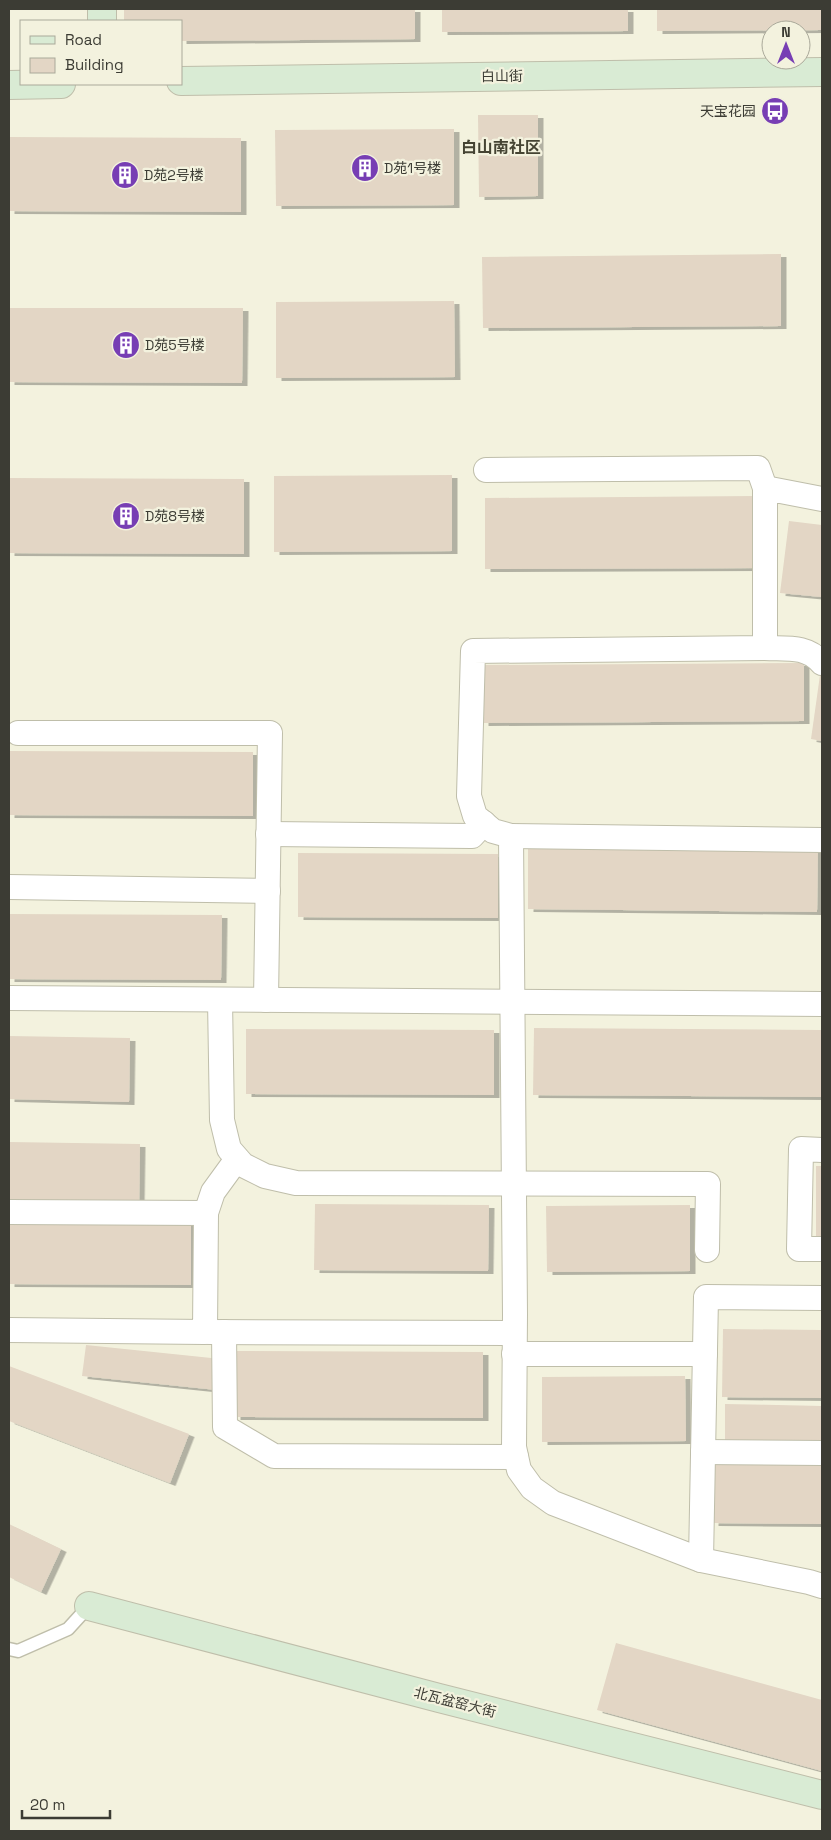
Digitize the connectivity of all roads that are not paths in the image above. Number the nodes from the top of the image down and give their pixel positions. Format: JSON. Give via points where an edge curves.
{"nodes":[{"id":1,"x":822,"y":72,"type":"edge"},
{"id":2,"x":182,"y":81,"type":"edge"},
{"id":3,"x":486,"y":470,"type":"dead end"},
{"id":4,"x":764,"y":488,"type":"junction"},
{"id":5,"x":822,"y":499,"type":"edge"},
{"id":6,"x":764,"y":648,"type":"junction"},
{"id":7,"x":822,"y":663,"type":"edge"},
{"id":8,"x":18,"y":733,"type":"dead end"},
{"id":9,"x":484,"y":823,"type":"junction"},
{"id":10,"x":268,"y":834,"type":"junction"},
{"id":11,"x":511,"y":836,"type":"junction"},
{"id":12,"x":822,"y":840,"type":"edge"},
{"id":13,"x":9,"y":887,"type":"edge"},
{"id":14,"x":268,"y":891,"type":"junction"},
{"id":15,"x":9,"y":998,"type":"edge"},
{"id":16,"x":220,"y":1000,"type":"junction"},
{"id":17,"x":266,"y":1000,"type":"junction"},
{"id":18,"x":512,"y":1001,"type":"junction"},
{"id":19,"x":822,"y":1004,"type":"edge"},
{"id":20,"x":822,"y":1150,"type":"edge"},
{"id":21,"x":237,"y":1159,"type":"junction"},
{"id":22,"x":514,"y":1184,"type":"junction"},
{"id":23,"x":9,"y":1212,"type":"edge"},
{"id":24,"x":206,"y":1213,"type":"junction"},
{"id":25,"x":822,"y":1249,"type":"edge"},
{"id":26,"x":707,"y":1250,"type":"dead end"},
{"id":27,"x":822,"y":1298,"type":"edge"},
{"id":28,"x":9,"y":1330,"type":"edge"},
{"id":29,"x":214,"y":1332,"type":"junction"},
{"id":30,"x":514,"y":1344,"type":"junction"},
{"id":31,"x":705,"y":1354,"type":"junction"},
{"id":32,"x":703,"y":1452,"type":"junction"},
{"id":33,"x":822,"y":1453,"type":"edge"},
{"id":34,"x":516,"y":1456,"type":"junction"},
{"id":35,"x":701,"y":1560,"type":"junction"},
{"id":36,"x":822,"y":1586,"type":"edge"},
{"id":37,"x":89,"y":1606,"type":"joint"},
{"id":38,"x":9,"y":1649,"type":"edge"},
{"id":39,"x":822,"y":1795,"type":"edge"}],
"edges":[{"from":1,"to":2,"type":"street","name":"白山街"},
{"from":3,"to":4,"type":"street","via":[[758,468]]},
{"from":4,"to":5,"type":"street"},
{"from":4,"to":6,"type":"street"},
{"from":6,"to":7,"type":"street","via":[[811,652]]},
{"from":6,"to":9,"type":"street","via":[[473,651],[469,796],[475,816]]},
{"from":8,"to":10,"type":"street","via":[[270,733]]},
{"from":9,"to":10,"type":"street","via":[[472,836]]},
{"from":9,"to":11,"type":"street"},
{"from":10,"to":14,"type":"street"},
{"from":11,"to":12,"type":"street"},
{"from":11,"to":18,"type":"street"},
{"from":13,"to":14,"type":"street"},
{"from":14,"to":17,"type":"street"},
{"from":15,"to":16,"type":"street"},
{"from":16,"to":17,"type":"street"},
{"from":16,"to":21,"type":"street","via":[[222,1120],[229,1149]]},
{"from":17,"to":18,"type":"street"},
{"from":18,"to":19,"type":"street"},
{"from":18,"to":22,"type":"street"},
{"from":20,"to":25,"type":"street","via":[[801,1149],[799,1249]]},
{"from":21,"to":22,"type":"street","via":[[243,1166],[265,1176],[296,1183]]},
{"from":21,"to":24,"type":"street","via":[[213,1192]]},
{"from":22,"to":26,"type":"street","via":[[708,1184]]},
{"from":22,"to":30,"type":"street"},
{"from":23,"to":24,"type":"street"},
{"from":24,"to":29,"type":"street"},
{"from":27,"to":31,"type":"street","via":[[706,1297]]},
{"from":28,"to":29,"type":"street"},
{"from":29,"to":30,"type":"street"},
{"from":29,"to":34,"type":"street","via":[[225,1427],[274,1456]]},
{"from":30,"to":31,"type":"street"},
{"from":30,"to":34,"type":"street"},
{"from":31,"to":32,"type":"street"},
{"from":32,"to":33,"type":"street"},
{"from":32,"to":35,"type":"street"},
{"from":34,"to":35,"type":"street","via":[[519,1470],[532,1488],[553,1503]]},
{"from":35,"to":36,"type":"street"},
{"from":37,"to":38,"type":"lane","via":[[68,1629],[18,1651]]},
{"from":37,"to":39,"type":"street","name":"北瓦盆窑大街"}]}
